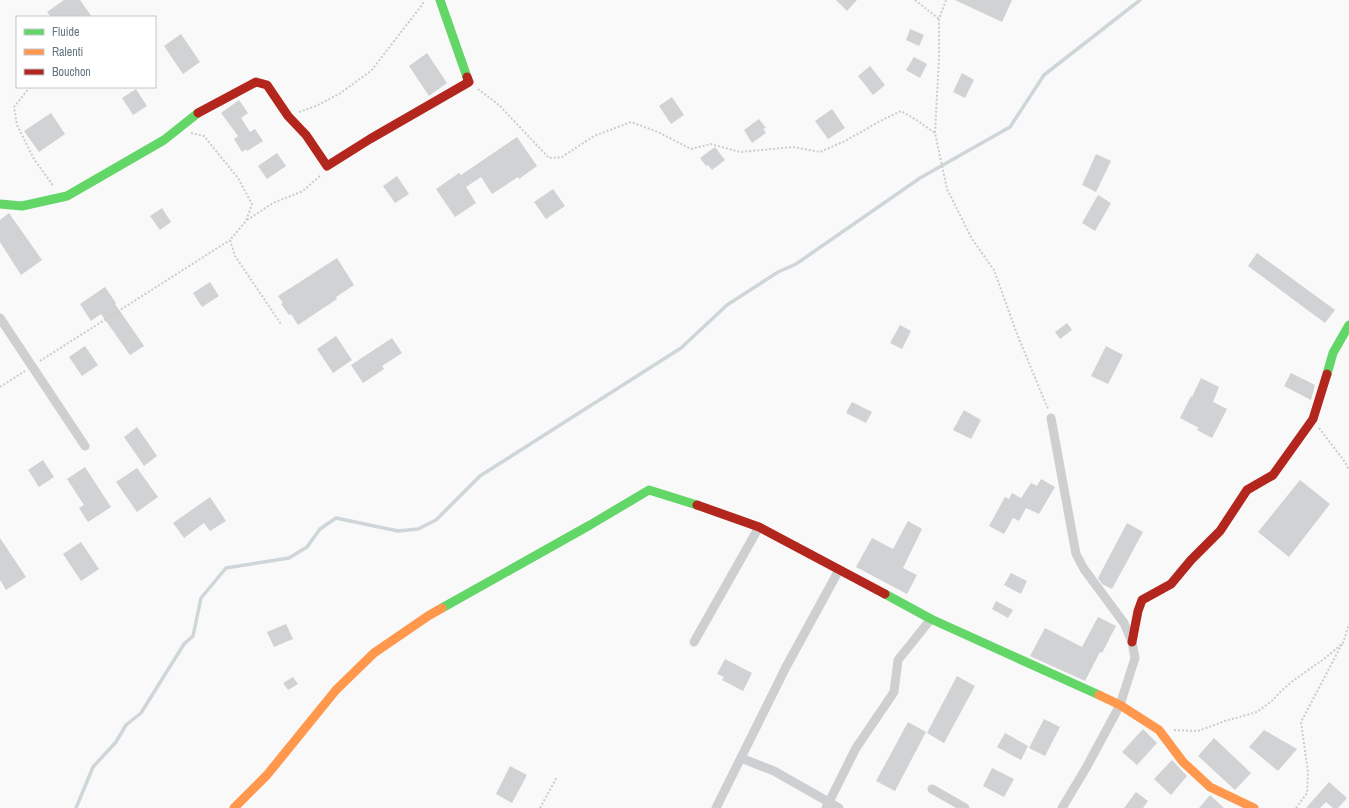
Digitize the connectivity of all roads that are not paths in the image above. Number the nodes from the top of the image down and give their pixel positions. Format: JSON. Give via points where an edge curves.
{"nodes":[{"id":1,"x":440,"y":0,"type":"edge"},
{"id":2,"x":0,"y":204,"type":"edge"},
{"id":3,"x":0,"y":318,"type":"edge"},
{"id":4,"x":1349,"y":325,"type":"edge"},
{"id":5,"x":1052,"y":418,"type":"road end"},
{"id":6,"x":85,"y":446,"type":"dead end"},
{"id":7,"x":759,"y":528,"type":"junction"},
{"id":8,"x":839,"y":570,"type":"junction"},
{"id":9,"x":931,"y":619,"type":"junction"},
{"id":10,"x":694,"y":642,"type":"dead end"},
{"id":11,"x":1132,"y":642,"type":"junction"},
{"id":12,"x":1120,"y":705,"type":"junction"},
{"id":13,"x":741,"y":758,"type":"junction"},
{"id":14,"x":932,"y":789,"type":"dead end"},
{"id":15,"x":948,"y":804,"type":"edge"},
{"id":16,"x":828,"y":805,"type":"edge"},
{"id":17,"x":234,"y":808,"type":"edge"},
{"id":18,"x":716,"y":808,"type":"edge"},
{"id":19,"x":839,"y":808,"type":"edge"},
{"id":20,"x":965,"y":808,"type":"edge"},
{"id":21,"x":1062,"y":808,"type":"edge"},
{"id":22,"x":1254,"y":808,"type":"edge"}],
"edges":[{"from":1,"to":2,"type":"street","via":[[469,82],[327,166],[267,85],[256,82],[192,116],[164,140],[68,196],[22,206]]},
{"from":3,"to":6,"type":"street"},
{"from":4,"to":11,"type":"street","via":[[1333,353],[1313,419],[1273,475],[1247,490],[1220,531],[1171,584],[1142,600]]},
{"from":5,"to":11,"type":"street","via":[[1076,554],[1124,623]]},
{"from":7,"to":8,"type":"street"},
{"from":7,"to":10,"type":"street"},
{"from":7,"to":17,"type":"street","via":[[649,490],[428,616],[374,653],[336,690],[267,775]]},
{"from":8,"to":9,"type":"street"},
{"from":8,"to":13,"type":"street","via":[[786,667]]},
{"from":9,"to":12,"type":"street"},
{"from":9,"to":16,"type":"street","via":[[898,660],[894,692],[856,748]]},
{"from":11,"to":12,"type":"street","via":[[1135,658]]},
{"from":12,"to":21,"type":"street"},
{"from":12,"to":22,"type":"street","via":[[1159,730],[1183,762],[1210,787]]},
{"from":13,"to":16,"type":"street","via":[[774,771]]},
{"from":13,"to":18,"type":"street"},
{"from":14,"to":15,"type":"street"},
{"from":15,"to":20,"type":"street"},
{"from":16,"to":19,"type":"street"}]}
